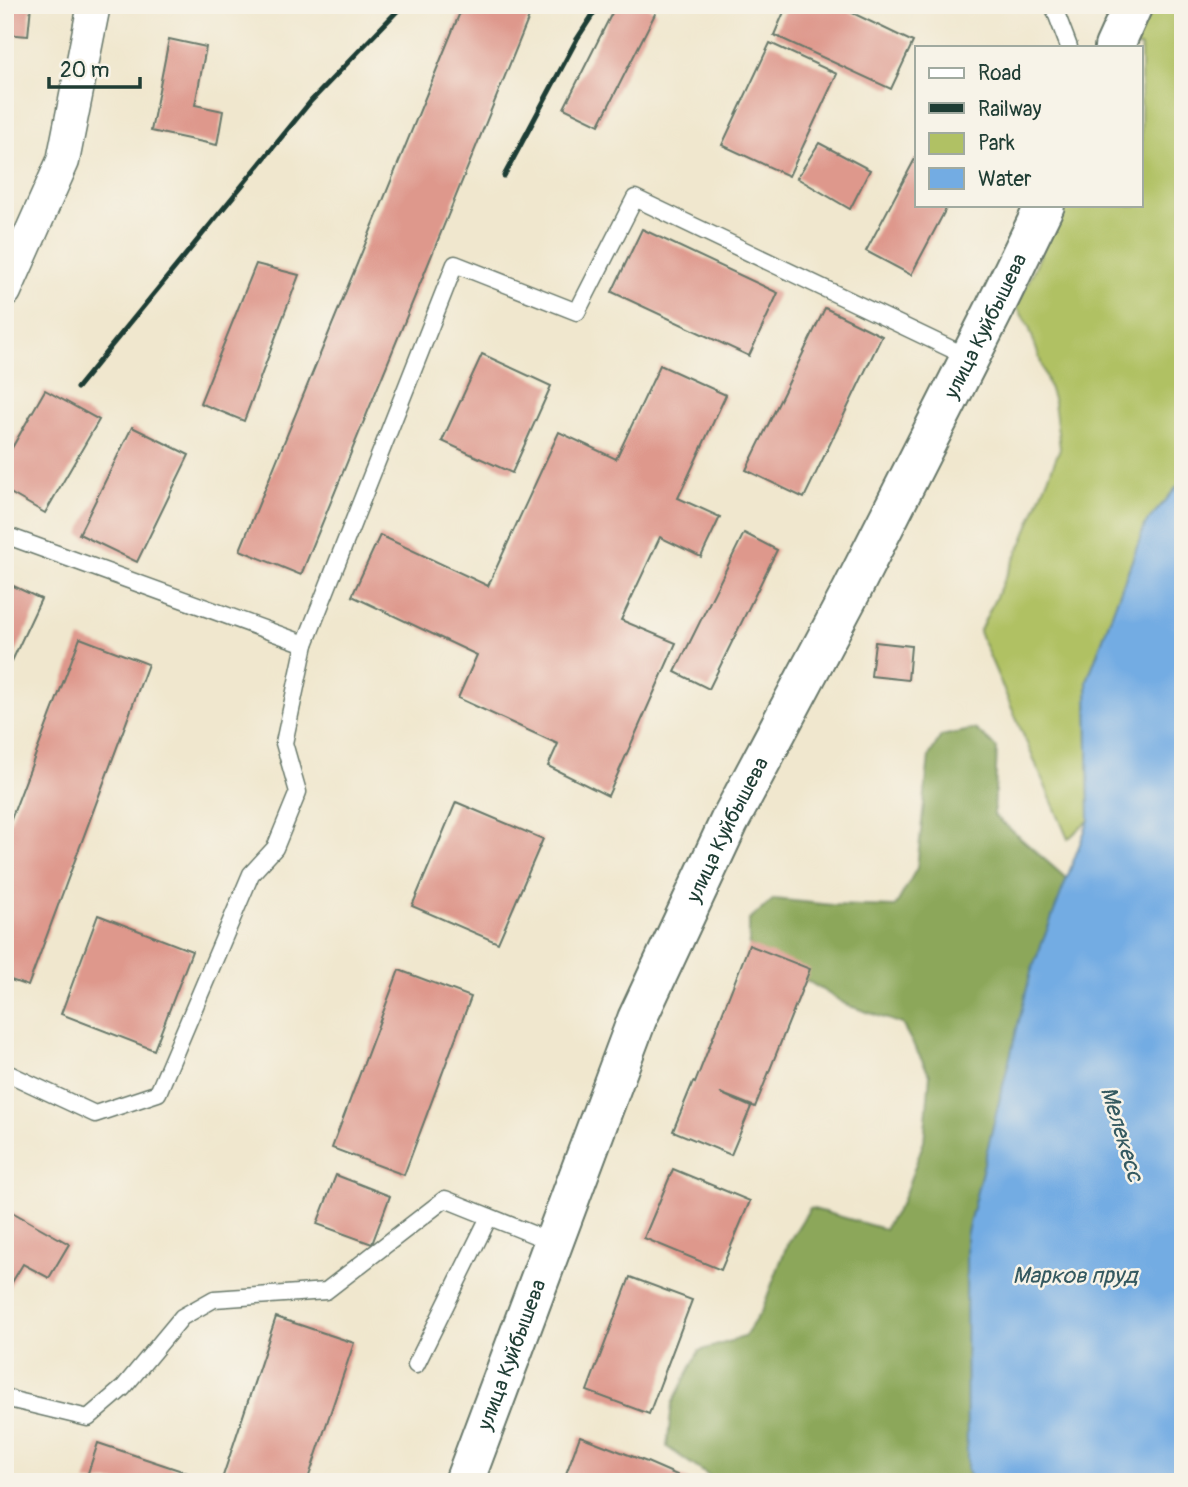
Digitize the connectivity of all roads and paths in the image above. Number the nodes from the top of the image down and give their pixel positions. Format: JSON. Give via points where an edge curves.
{"nodes":[{"id":1,"x":94,"y":5,"type":"edge"},
{"id":2,"x":1053,"y":5,"type":"edge"},
{"id":3,"x":1133,"y":5,"type":"edge"},
{"id":4,"x":1069,"y":46,"type":"edge"},
{"id":5,"x":1114,"y":46,"type":"edge"},
{"id":6,"x":1045,"y":206,"type":"edge"},
{"id":7,"x":5,"y":291,"type":"edge"},
{"id":8,"x":970,"y":358,"type":"junction"},
{"id":9,"x":5,"y":534,"type":"edge"},
{"id":10,"x":305,"y":644,"type":"junction"},
{"id":11,"x":5,"y":1072,"type":"edge"},
{"id":12,"x":489,"y":1217,"type":"junction"},
{"id":13,"x":552,"y":1242,"type":"junction"},
{"id":14,"x":416,"y":1365,"type":"dead end"},
{"id":15,"x":5,"y":1396,"type":"edge"},
{"id":16,"x":464,"y":1482,"type":"edge"}],
"edges":[{"from":1,"to":7,"type":"street","via":[[63,161]]},
{"from":2,"to":4,"type":"lane"},
{"from":3,"to":5,"type":"main road"},
{"from":6,"to":8,"type":"main road","name":"улица Куйбышева"},
{"from":8,"to":10,"type":"lane","via":[[635,198],[577,312],[455,264]]},
{"from":8,"to":13,"type":"main road","name":"улица Куйбышева","via":[[729,822],[637,1019]]},
{"from":9,"to":10,"type":"lane"},
{"from":10,"to":11,"type":"lane","via":[[284,743],[298,792],[275,848],[251,874],[158,1093],[95,1114]]},
{"from":12,"to":13,"type":"lane"},
{"from":12,"to":14,"type":"lane"},
{"from":12,"to":15,"type":"lane","via":[[444,1199],[326,1291],[214,1299],[182,1317],[122,1388],[88,1418]]},
{"from":13,"to":16,"type":"main road","name":"улица Куйбышева"}]}
